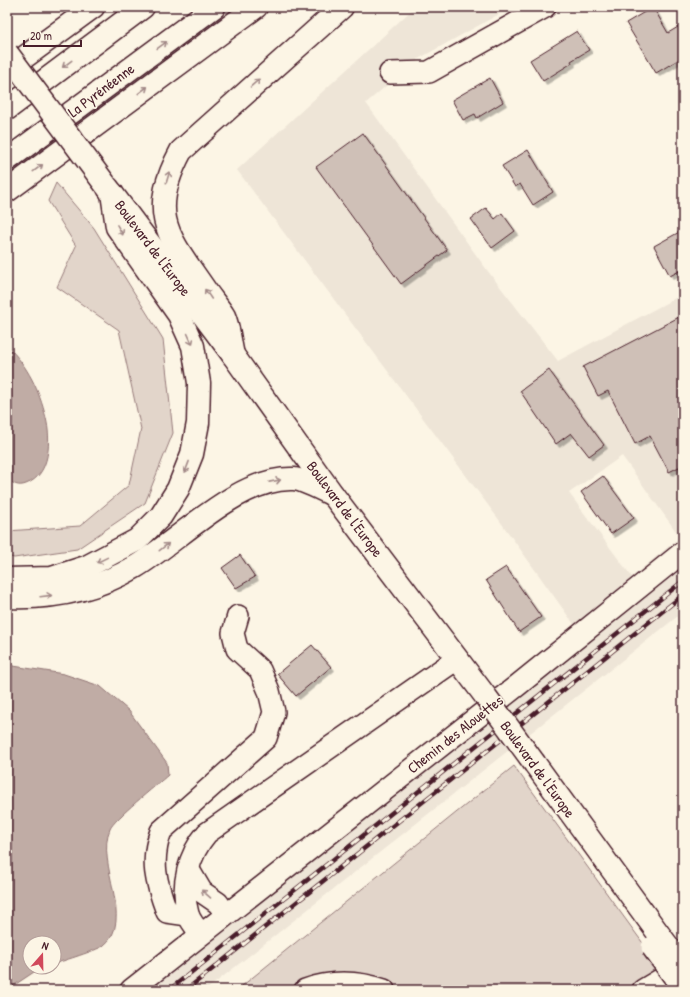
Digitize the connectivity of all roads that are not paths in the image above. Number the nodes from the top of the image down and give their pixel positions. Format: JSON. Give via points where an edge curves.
{"nodes":[{"id":1,"x":93,"y":7,"type":"edge"},
{"id":2,"x":143,"y":7,"type":"edge"},
{"id":3,"x":214,"y":7,"type":"edge"},
{"id":4,"x":256,"y":7,"type":"edge"},
{"id":5,"x":342,"y":7,"type":"edge"},
{"id":6,"x":545,"y":7,"type":"edge"},
{"id":7,"x":7,"y":53,"type":"edge"},
{"id":8,"x":7,"y":70,"type":"edge"},
{"id":9,"x":390,"y":73,"type":"dead end"},
{"id":10,"x":7,"y":109,"type":"edge"},
{"id":11,"x":7,"y":160,"type":"edge"},
{"id":12,"x":108,"y":189,"type":"junction"},
{"id":13,"x":7,"y":191,"type":"edge"},
{"id":14,"x":232,"y":355,"type":"junction"},
{"id":15,"x":333,"y":494,"type":"junction"},
{"id":16,"x":683,"y":552,"type":"edge"},
{"id":17,"x":7,"y":579,"type":"edge"},
{"id":18,"x":7,"y":596,"type":"edge"},
{"id":19,"x":238,"y":616,"type":"dead end"},
{"id":20,"x":457,"y":659,"type":"junction"},
{"id":21,"x":189,"y":870,"type":"junction"},
{"id":22,"x":226,"y":914,"type":"junction"},
{"id":23,"x":188,"y":915,"type":"junction"},
{"id":24,"x":201,"y":934,"type":"junction"},
{"id":25,"x":681,"y":975,"type":"edge"},
{"id":26,"x":131,"y":990,"type":"edge"},
{"id":27,"x":305,"y":990,"type":"edge"},
{"id":28,"x":384,"y":990,"type":"edge"},
{"id":29,"x":642,"y":990,"type":"edge"}],
"edges":[{"from":1,"to":8,"type":"main road"},
{"from":2,"to":10,"type":"main road","one_way":true},
{"from":11,"to":3,"type":"main road","name":"La Pyrénéenne","one_way":true},
{"from":13,"to":4,"type":"main road","one_way":true},
{"from":14,"to":5,"type":"main road","one_way":true,"via":[[224,317],[170,237],[164,215],[164,191],[180,151]]},
{"from":6,"to":9,"type":"street","via":[[429,72]]},
{"from":7,"to":12,"type":"main road","name":"Boulevard de l'Europe","bridge":true},
{"from":12,"to":14,"type":"main road","name":"Boulevard de l'Europe"},
{"from":12,"to":17,"type":"main road","one_way":true,"via":[[117,227],[179,315],[193,346],[199,383],[198,423],[192,454],[178,489],[161,516],[137,540],[86,567],[52,578]]},
{"from":14,"to":15,"type":"main road","name":"Boulevard de l'Europe"},
{"from":18,"to":15,"type":"main road","one_way":true,"via":[[28,598],[76,592],[134,568],[194,523],[236,496],[273,481],[295,479]]},
{"from":15,"to":20,"type":"main road","name":"Boulevard de l'Europe"},
{"from":16,"to":22,"type":"street","name":"Chemin des Alouettes"},
{"from":19,"to":23,"type":"street","via":[[233,633],[237,649],[260,670],[274,712],[266,738],[160,831],[154,860],[159,891],[167,912]]},
{"from":20,"to":21,"type":"street","via":[[207,833],[190,858]]},
{"from":20,"to":25,"type":"main road","name":"Boulevard de l'Europe","bridge":true,"via":[[644,913],[657,942]]},
{"from":22,"to":21,"type":"street","one_way":true,"via":[[218,903],[202,892]]},
{"from":21,"to":23,"type":"street","via":[[184,890]]},
{"from":22,"to":24,"type":"street","name":"Chemin des Alouettes"},
{"from":23,"to":24,"type":"street"},
{"from":24,"to":26,"type":"street","name":"Chemin des Alouettes"},
{"from":25,"to":29,"type":"street"},
{"from":27,"to":28,"type":"street","via":[[329,983],[348,982],[367,984]]}]}
